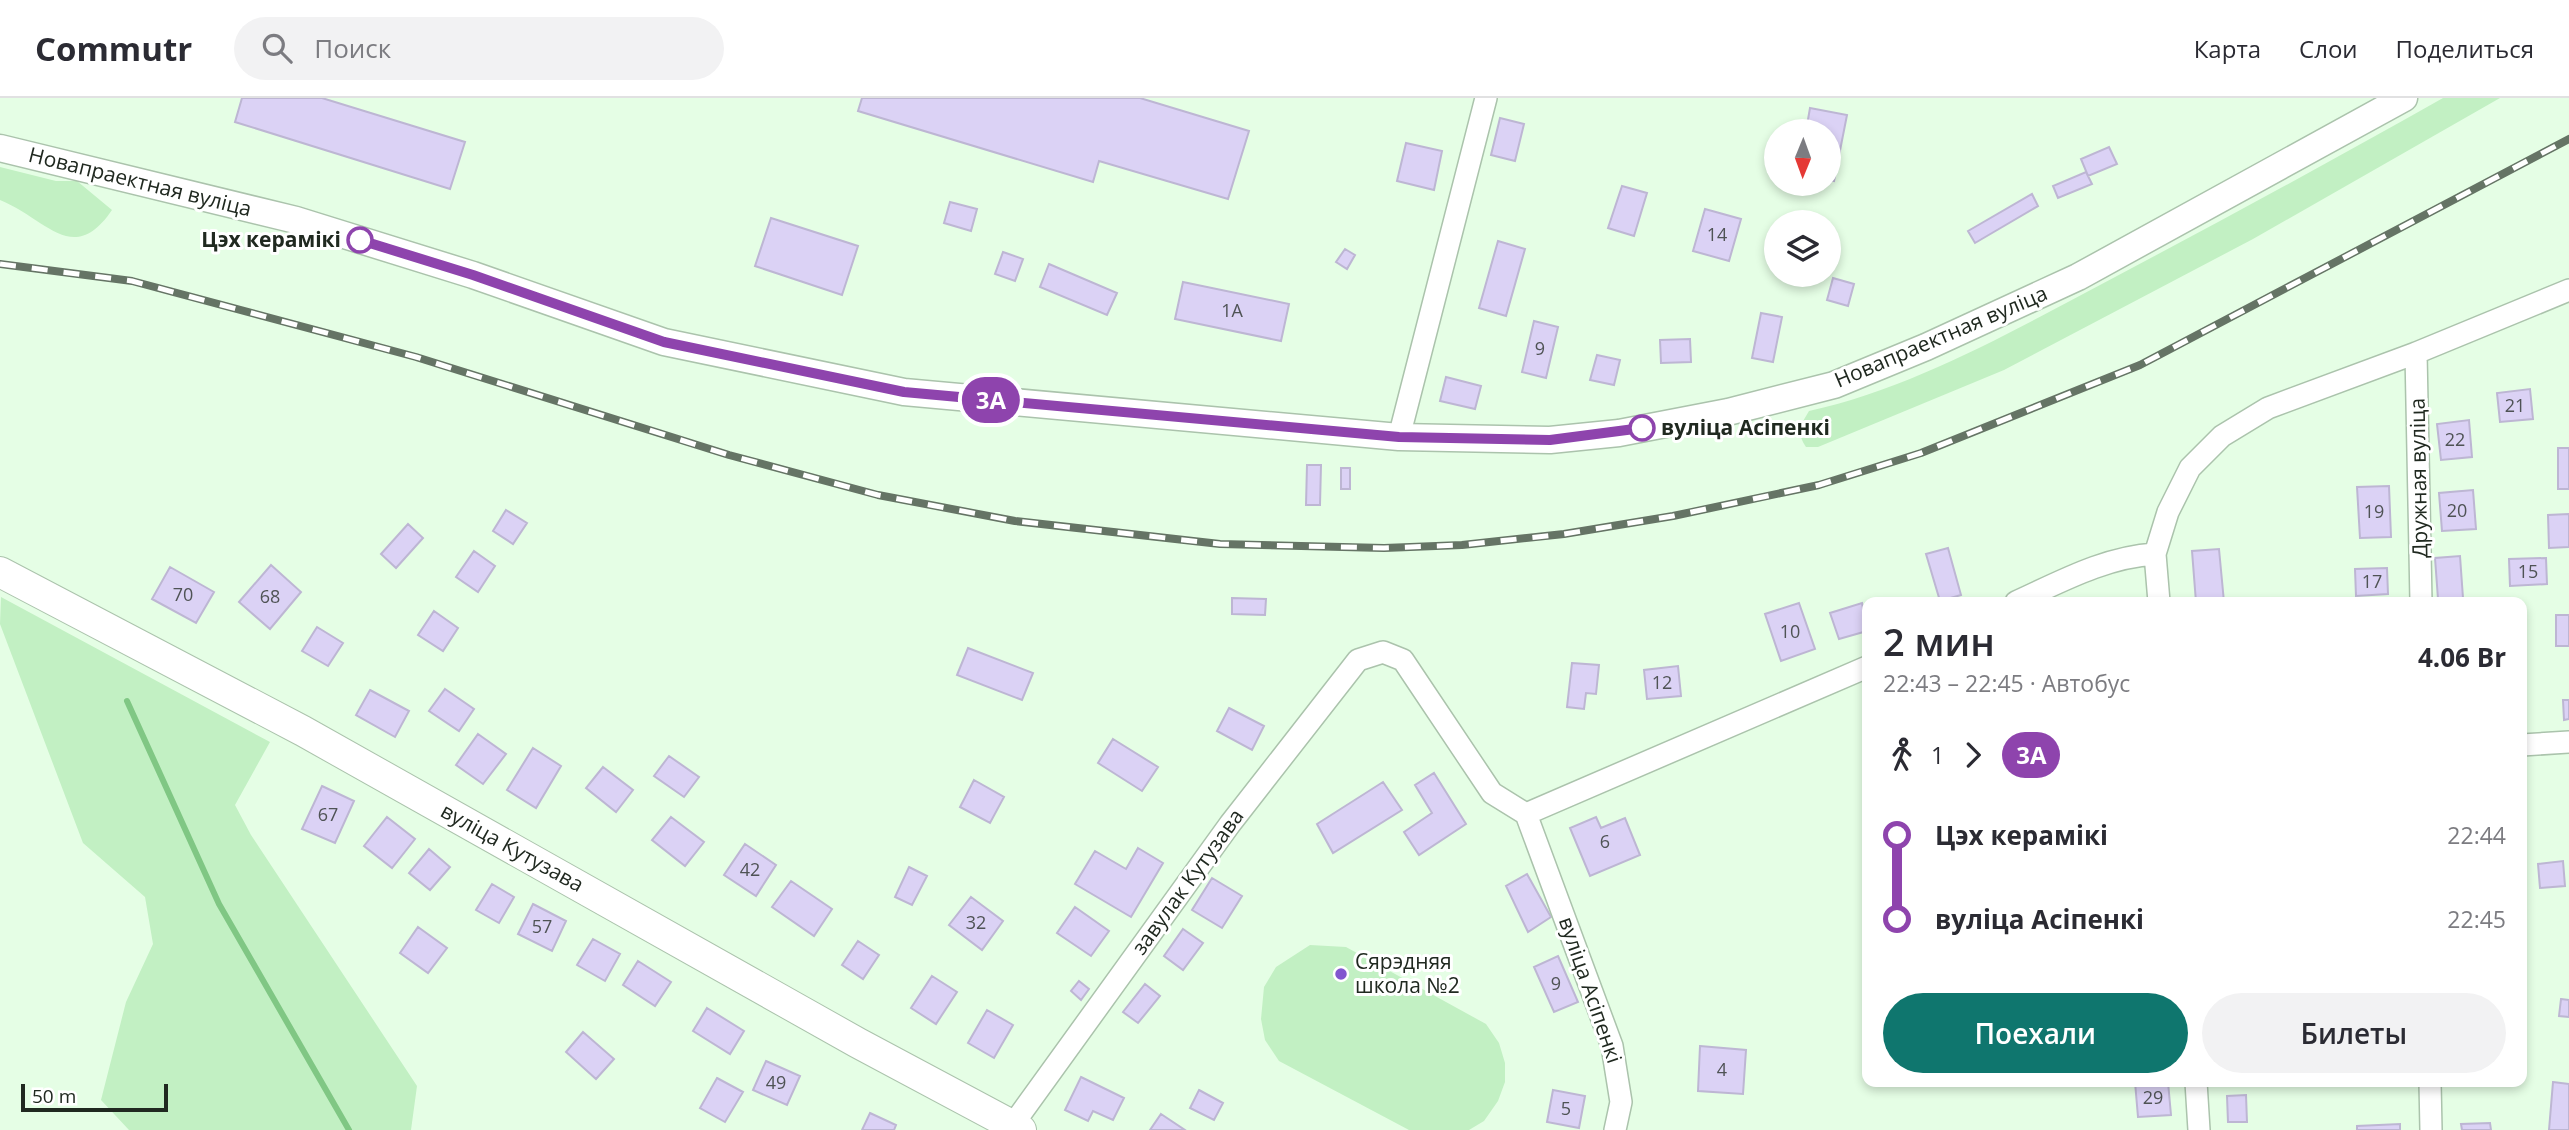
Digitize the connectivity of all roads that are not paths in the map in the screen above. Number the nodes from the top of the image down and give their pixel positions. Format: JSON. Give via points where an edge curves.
{"nodes":[{"id":1,"x":1486,"y":98,"type":"edge"},
{"id":2,"x":2404,"y":98,"type":"edge"},
{"id":3,"x":0,"y":148,"type":"edge"},
{"id":4,"x":2569,"y":290,"type":"edge"},
{"id":5,"x":2416,"y":353,"type":"junction"},
{"id":6,"x":1399,"y":437,"type":"junction"},
{"id":7,"x":2155,"y":554,"type":"junction"},
{"id":8,"x":0,"y":572,"type":"edge"},
{"id":9,"x":2027,"y":597,"type":"edge"},
{"id":10,"x":2159,"y":597,"type":"edge"},
{"id":11,"x":2421,"y":597,"type":"edge"},
{"id":12,"x":1862,"y":669,"type":"edge"},
{"id":13,"x":2569,"y":742,"type":"edge"},
{"id":14,"x":2527,"y":745,"type":"edge"},
{"id":15,"x":1526,"y":814,"type":"junction"},
{"id":16,"x":2196,"y":1087,"type":"edge"},
{"id":17,"x":2430,"y":1087,"type":"edge"},
{"id":18,"x":1014,"y":1128,"type":"edge"},
{"id":19,"x":1615,"y":1130,"type":"edge"},
{"id":20,"x":2199,"y":1130,"type":"edge"},
{"id":21,"x":2431,"y":1130,"type":"edge"}],
"edges":[{"from":1,"to":6,"type":"street"},
{"from":2,"to":6,"type":"street","name":"Новапраектная вуліца","via":[[2078,277],[1834,385],[1619,433],[1550,440]]},
{"from":3,"to":6,"type":"street","name":"Новапраектная вуліца","via":[[296,220],[664,342],[930,394]]},
{"from":4,"to":5,"type":"street"},
{"from":5,"to":7,"type":"street","via":[[2268,408],[2222,436],[2190,468],[2168,512]]},
{"from":5,"to":11,"type":"street","name":"Дружная вуліца"},
{"from":7,"to":9,"type":"street","via":[[2131,555],[2098,566]]},
{"from":7,"to":10,"type":"street"},
{"from":8,"to":18,"type":"main road","name":"вуліца Кутузава","via":[[303,731]]},
{"from":12,"to":15,"type":"street"},
{"from":13,"to":14,"type":"street"},
{"from":15,"to":18,"type":"street","name":"завулак Кутузава","via":[[1492,793],[1403,660],[1383,652],[1358,660],[1295,737]]},
{"from":15,"to":19,"type":"street","name":"вуліца Асіпенкі","via":[[1612,1046],[1621,1102]]},
{"from":16,"to":20,"type":"street"},
{"from":17,"to":21,"type":"street"}]}
